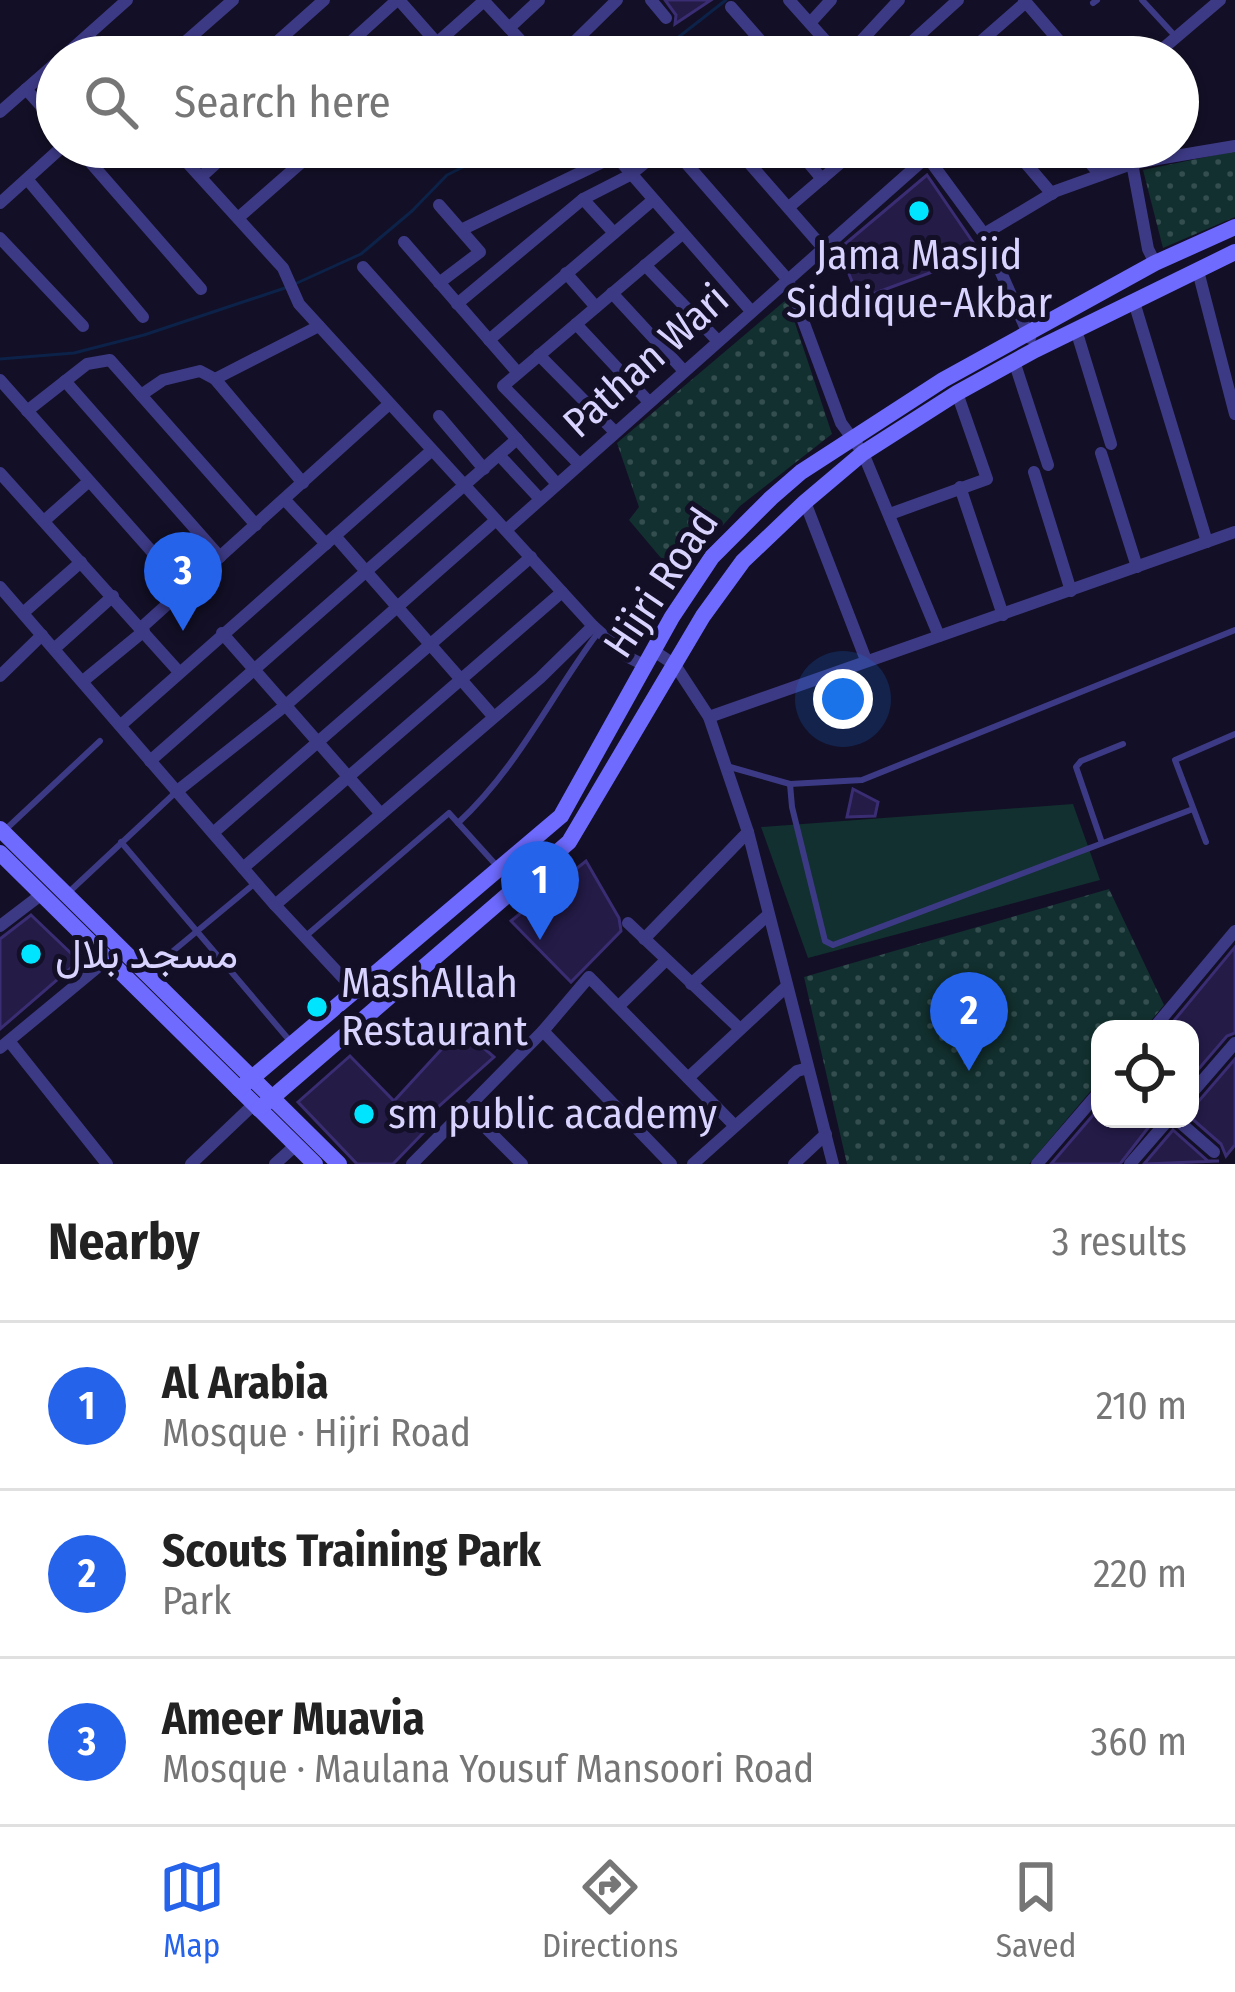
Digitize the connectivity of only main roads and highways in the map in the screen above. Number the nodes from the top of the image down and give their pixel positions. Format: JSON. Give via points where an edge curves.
{"nodes":[{"id":1,"x":1235,"y":227,"type":"edge"},
{"id":2,"x":1235,"y":252,"type":"edge"},
{"id":3,"x":1155,"y":263,"type":"junction"},
{"id":4,"x":1177,"y":281,"type":"junction"},
{"id":5,"x":1154,"y":292,"type":"junction"},
{"id":6,"x":858,"y":446,"type":"junction"},
{"id":7,"x":1,"y":831,"type":"edge"},
{"id":8,"x":0,"y":853,"type":"edge"},
{"id":9,"x":114,"y":953,"type":"junction"},
{"id":10,"x":246,"y":1084,"type":"junction"},
{"id":11,"x":261,"y":1103,"type":"junction"},
{"id":12,"x":315,"y":1164,"type":"edge"},
{"id":13,"x":339,"y":1164,"type":"edge"}],
"edges":[{"from":1,"to":3,"type":"main road","name":"Hijri Road"},
{"from":2,"to":4,"type":"main road","name":"Hijri Road"},
{"from":3,"to":4,"type":"main road"},
{"from":3,"to":5,"type":"main road"},
{"from":3,"to":6,"type":"main road","name":"Hijri Road","via":[[1027,331]]},
{"from":4,"to":5,"type":"main road","name":"Hijri Road"},
{"from":5,"to":6,"type":"main road","name":"Hijri Road"},
{"from":6,"to":10,"type":"main road","name":"Hijri Road","via":[[801,472],[712,557],[561,816]]},
{"from":6,"to":11,"type":"main road","name":"Hijri Road","via":[[742,561],[569,842]]},
{"from":7,"to":9,"type":"main road"},
{"from":8,"to":9,"type":"main road"},
{"from":9,"to":10,"type":"main road"},
{"from":9,"to":10,"type":"main road","via":[[146,974]]},
{"from":10,"to":11,"type":"main road"},
{"from":11,"to":12,"type":"main road"},
{"from":11,"to":13,"type":"main road"}]}
